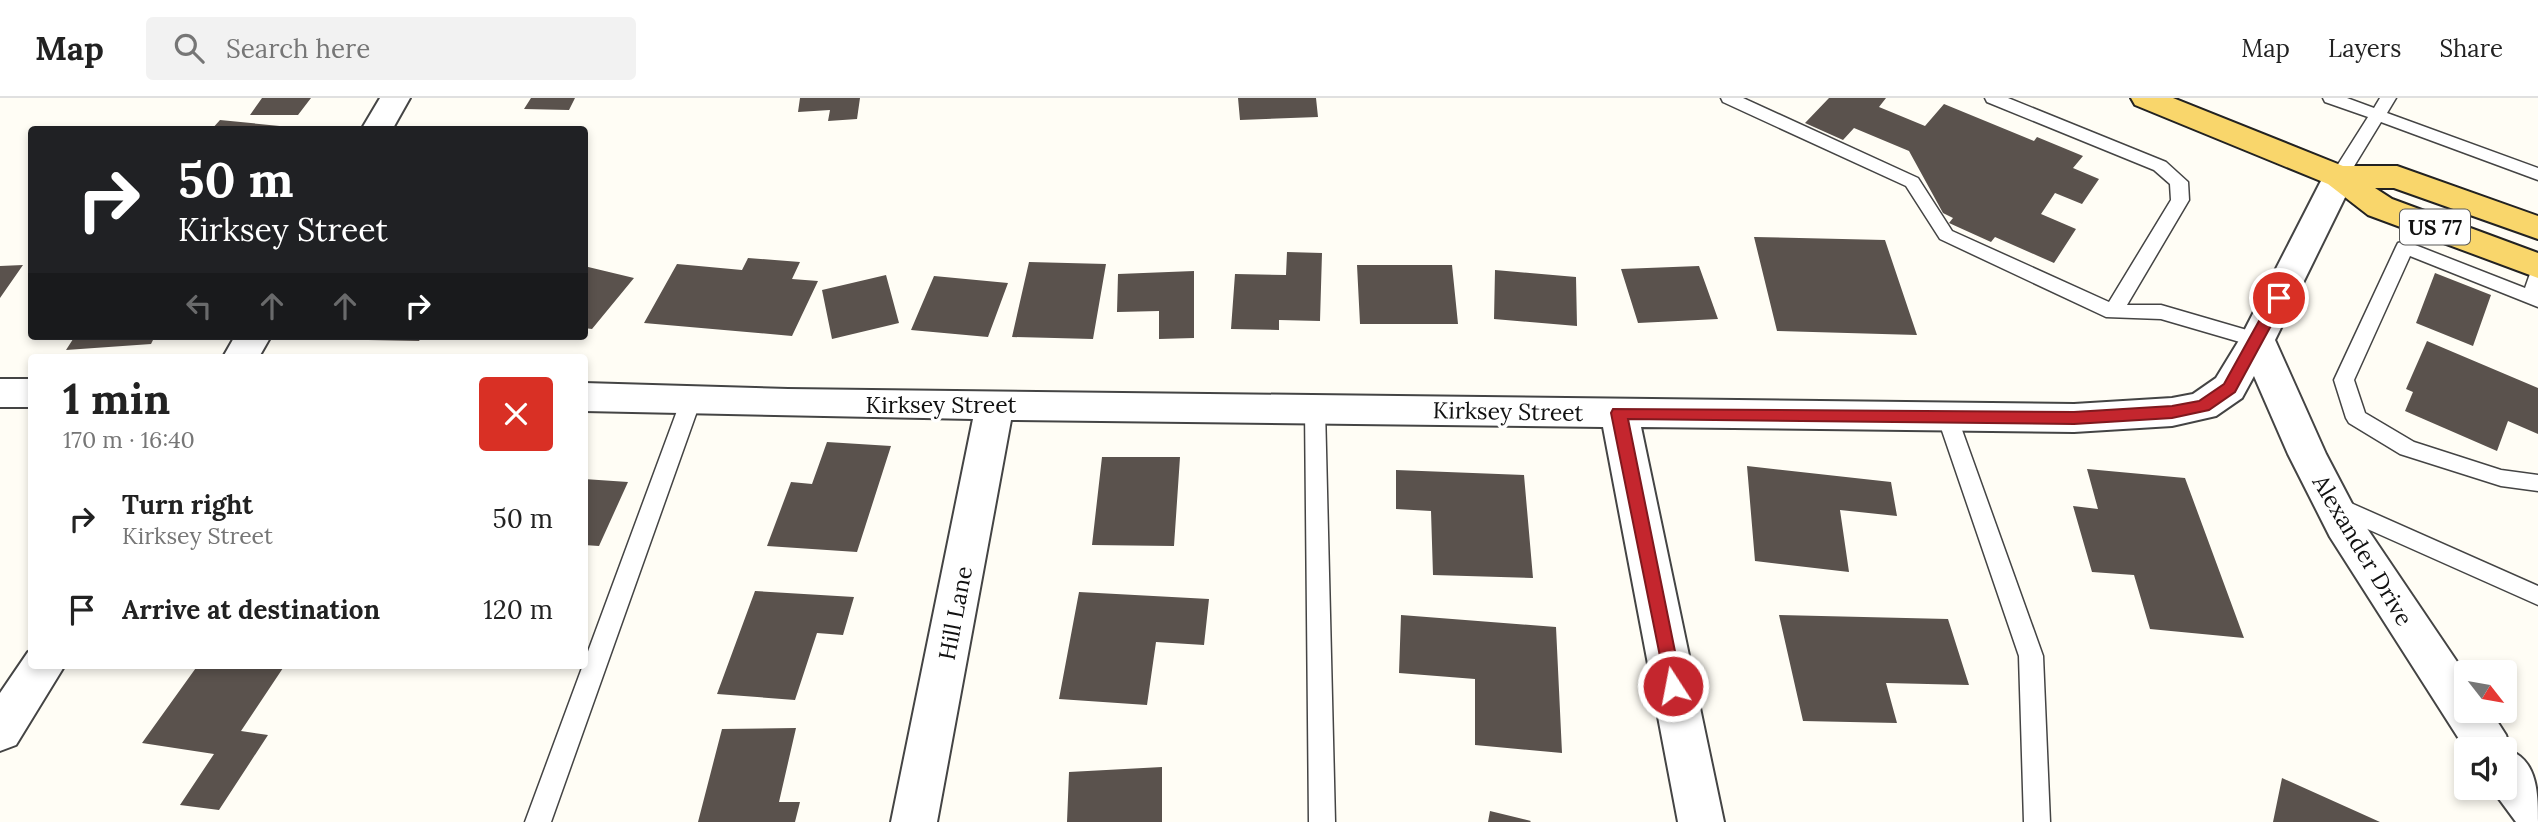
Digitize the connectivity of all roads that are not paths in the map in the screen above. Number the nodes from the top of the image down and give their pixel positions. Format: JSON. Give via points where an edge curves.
{"nodes":[{"id":1,"x":395,"y":98,"type":"edge"},
{"id":2,"x":1729,"y":98,"type":"edge"},
{"id":3,"x":1993,"y":98,"type":"edge"},
{"id":4,"x":2146,"y":98,"type":"edge"},
{"id":5,"x":2330,"y":98,"type":"edge"},
{"id":6,"x":2389,"y":98,"type":"edge"},
{"id":7,"x":2379,"y":116,"type":"junction"},
{"id":8,"x":378,"y":126,"type":"edge"},
{"id":9,"x":2538,"y":174,"type":"edge"},
{"id":10,"x":2339,"y":177,"type":"junction"},
{"id":11,"x":2538,"y":228,"type":"edge"},
{"id":12,"x":2538,"y":276,"type":"edge"},
{"id":13,"x":2536,"y":288,"type":"edge"},
{"id":14,"x":2113,"y":312,"type":"junction"},
{"id":15,"x":2257,"y":340,"type":"junction"},
{"id":16,"x":0,"y":393,"type":"edge"},
{"id":17,"x":28,"y":393,"type":"edge"},
{"id":18,"x":588,"y":397,"type":"edge"},
{"id":19,"x":691,"y":400,"type":"junction"},
{"id":20,"x":995,"y":404,"type":"junction"},
{"id":21,"x":1315,"y":408,"type":"junction"},
{"id":22,"x":1619,"y":413,"type":"junction"},
{"id":23,"x":1947,"y":416,"type":"junction"},
{"id":24,"x":2538,"y":483,"type":"edge"},
{"id":25,"x":2333,"y":504,"type":"junction"},
{"id":26,"x":2538,"y":596,"type":"edge"},
{"id":27,"x":40,"y":669,"type":"edge"},
{"id":28,"x":0,"y":731,"type":"edge"},
{"id":29,"x":2482,"y":737,"type":"edge"},
{"id":30,"x":2517,"y":788,"type":"edge"},
{"id":31,"x":2538,"y":812,"type":"edge"},
{"id":32,"x":538,"y":822,"type":"edge"},
{"id":33,"x":914,"y":822,"type":"edge"},
{"id":34,"x":1322,"y":822,"type":"edge"},
{"id":35,"x":1701,"y":822,"type":"edge"},
{"id":36,"x":2037,"y":822,"type":"edge"}],
"edges":[{"from":1,"to":8,"type":"street"},
{"from":2,"to":14,"type":"lane","via":[[1912,182],[1946,235]]},
{"from":3,"to":14,"type":"lane","via":[[2160,166],[2179,182],[2180,200]]},
{"from":4,"to":10,"type":"main road","number":"US 77"},
{"from":5,"to":7,"type":"lane"},
{"from":6,"to":7,"type":"lane"},
{"from":7,"to":9,"type":"lane"},
{"from":7,"to":10,"type":"lane"},
{"from":10,"to":11,"type":"main road","number":"US 77","via":[[2397,177]]},
{"from":10,"to":13,"type":"main road","number":"US 77","via":[[2379,207]]},
{"from":10,"to":15,"type":"street","name":"Kirksey Street"},
{"from":12,"to":13,"type":"lane"},
{"from":13,"to":24,"type":"lane","via":[[2404,247],[2344,380],[2356,418],[2407,448],[2501,478]]},
{"from":14,"to":15,"type":"lane","via":[[2161,312]]},
{"from":15,"to":23,"type":"street","name":"Kirksey Street","via":[[2229,388],[2203,406],[2074,418]]},
{"from":15,"to":25,"type":"street","name":"Alexander Drive"},
{"from":16,"to":17,"type":"street"},
{"from":18,"to":19,"type":"street","name":"Kirksey Street"},
{"from":19,"to":20,"type":"street","name":"Kirksey Street"},
{"from":19,"to":32,"type":"lane"},
{"from":20,"to":21,"type":"street","name":"Kirksey Street"},
{"from":20,"to":33,"type":"street","name":"Hill Lane"},
{"from":21,"to":22,"type":"street","name":"Kirksey Street"},
{"from":21,"to":34,"type":"lane"},
{"from":22,"to":23,"type":"street","name":"Kirksey Street"},
{"from":22,"to":35,"type":"street"},
{"from":23,"to":36,"type":"lane","via":[[2031,656]]},
{"from":25,"to":26,"type":"lane"},
{"from":25,"to":29,"type":"street","name":"Alexander Drive"},
{"from":27,"to":28,"type":"street"},
{"from":30,"to":31,"type":"street"}]}
